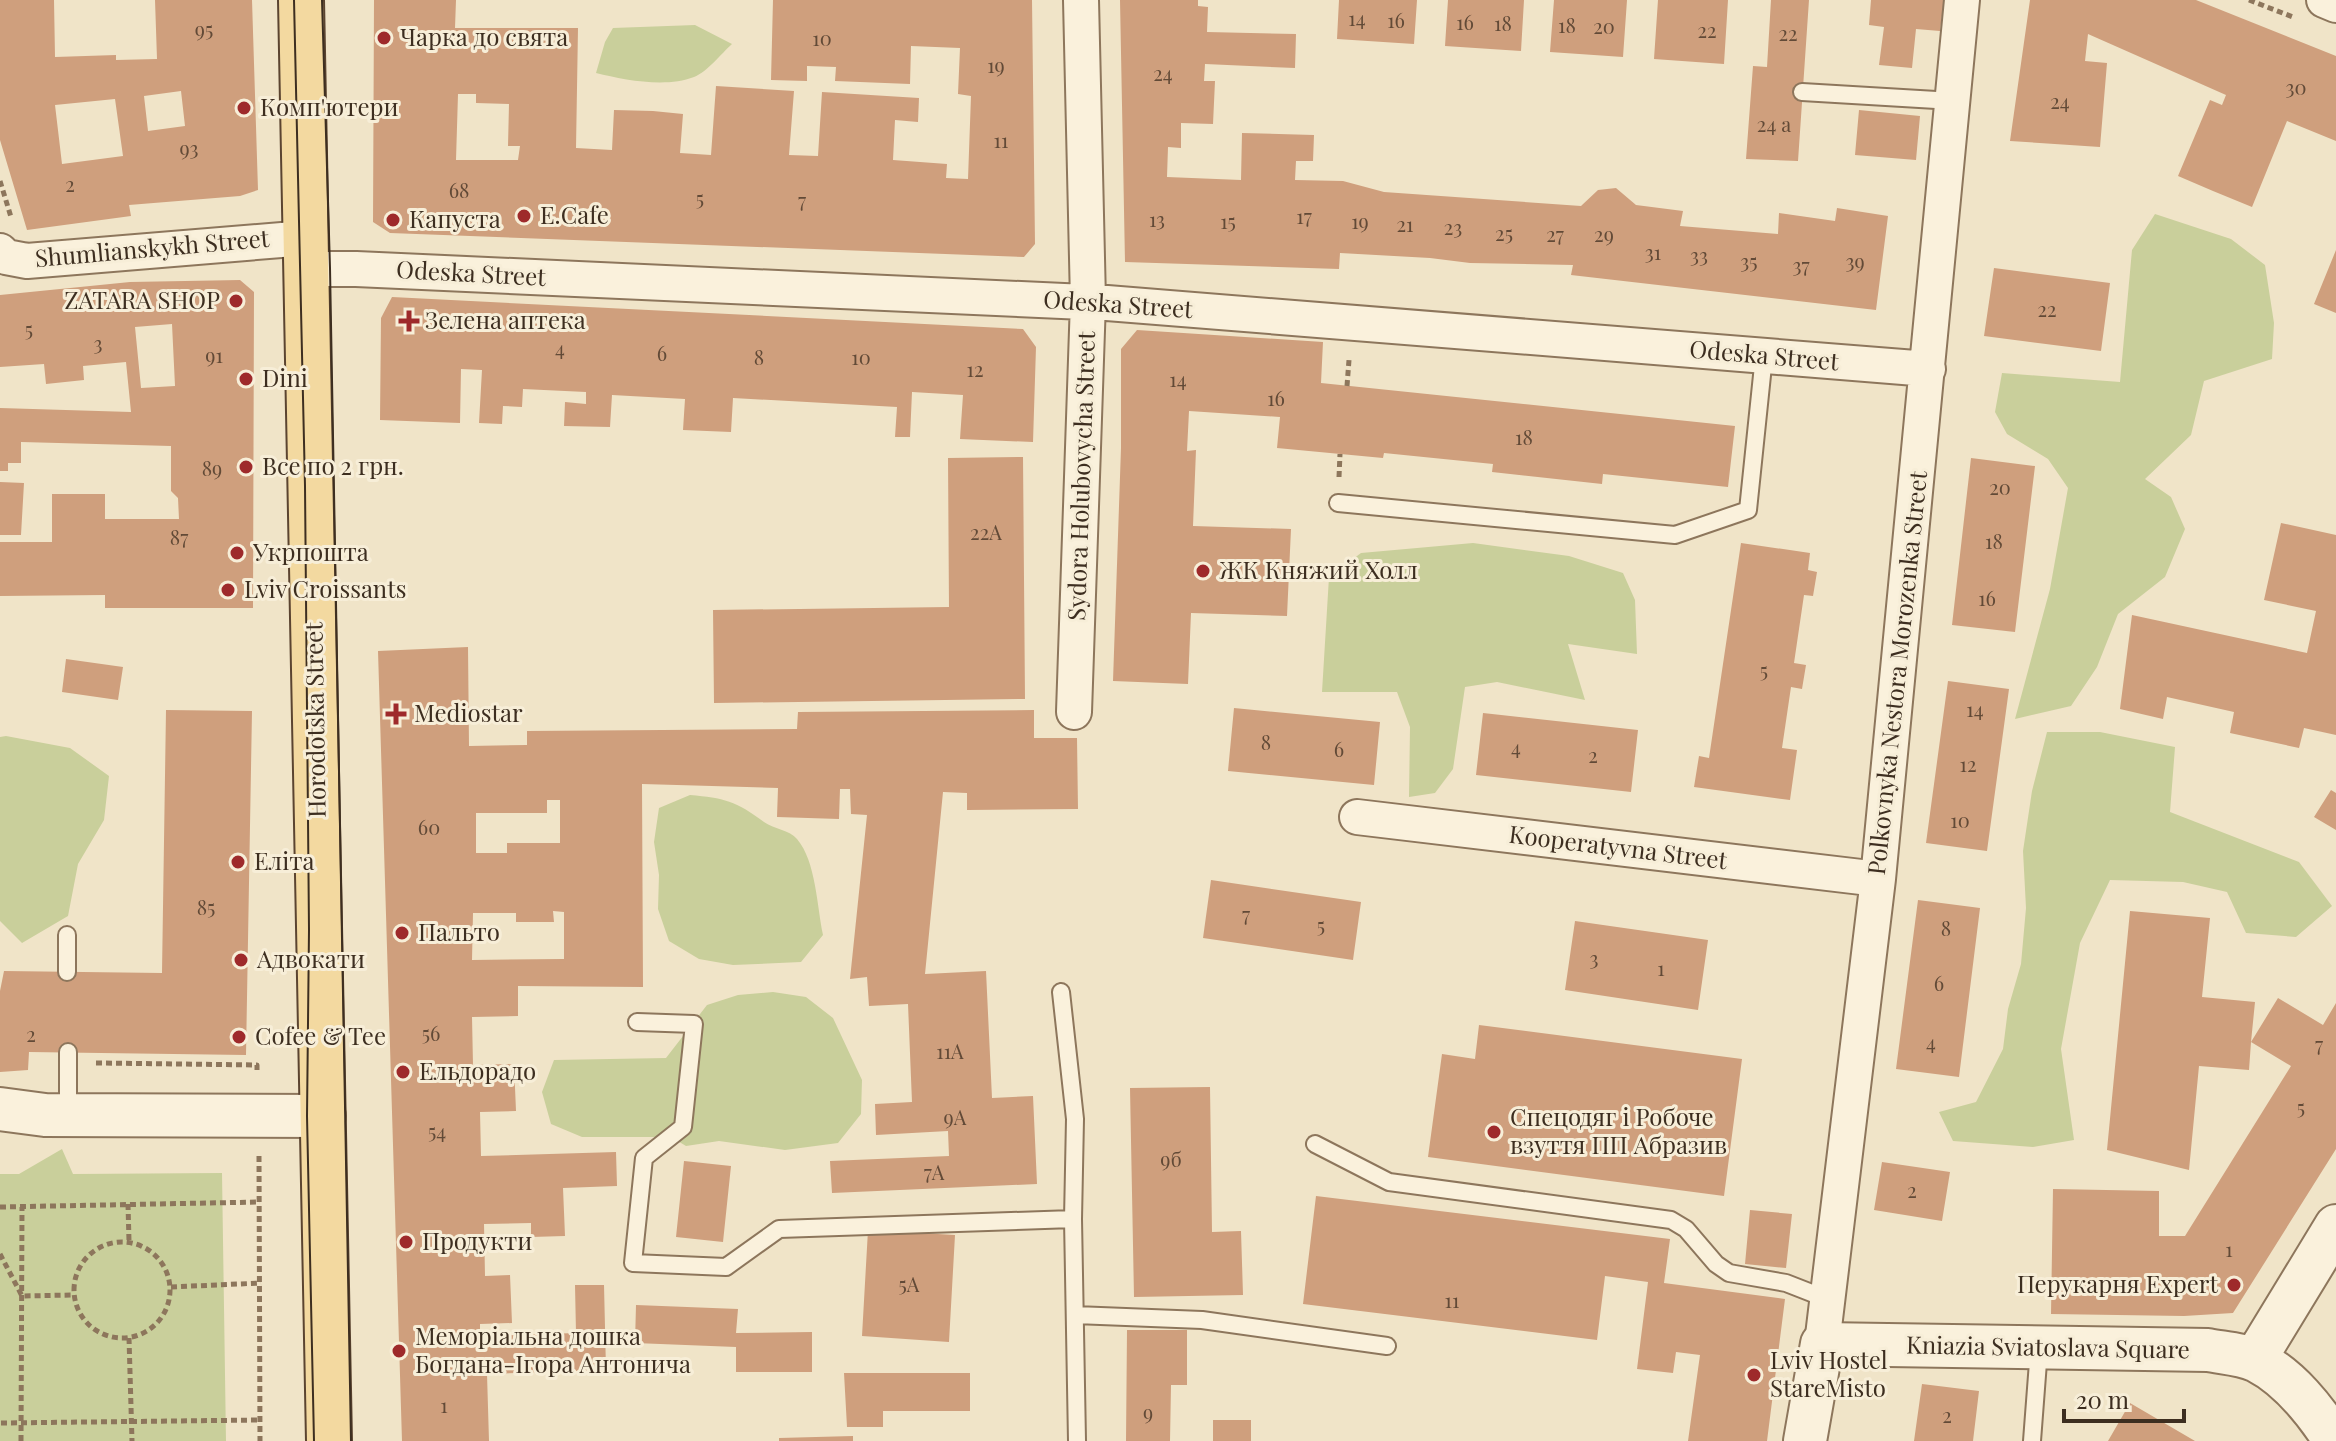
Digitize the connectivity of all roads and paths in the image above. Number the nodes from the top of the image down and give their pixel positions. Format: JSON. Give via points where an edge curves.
{"nodes":[{"id":1,"x":301,"y":0,"type":"edge"},
{"id":2,"x":1081,"y":0,"type":"edge"},
{"id":3,"x":1962,"y":0,"type":"edge"},
{"id":4,"x":2324,"y":0,"type":"edge"},
{"id":5,"x":2336,"y":5,"type":"edge"},
{"id":6,"x":1802,"y":92,"type":"dead end"},
{"id":7,"x":1953,"y":101,"type":"junction"},
{"id":8,"x":0,"y":251,"type":"edge"},
{"id":9,"x":306,"y":253,"type":"junction"},
{"id":10,"x":1088,"y":301,"type":"junction"},
{"id":11,"x":1764,"y":356,"type":"junction"},
{"id":12,"x":1928,"y":369,"type":"junction"},
{"id":13,"x":1338,"y":503,"type":"dead end"},
{"id":14,"x":1074,"y":712,"type":"dead end"},
{"id":15,"x":1357,"y":817,"type":"dead end"},
{"id":16,"x":1878,"y":879,"type":"junction"},
{"id":17,"x":67,"y":935,"type":"dead end"},
{"id":18,"x":67,"y":972,"type":"dead end"},
{"id":19,"x":1061,"y":992,"type":"dead end"},
{"id":20,"x":637,"y":1022,"type":"dead end"},
{"id":21,"x":68,"y":1058,"type":"joint"},
{"id":22,"x":0,"y":1109,"type":"edge"},
{"id":23,"x":69,"y":1115,"type":"junction"},
{"id":24,"x":258,"y":1115,"type":"junction"},
{"id":25,"x":324,"y":1116,"type":"junction"},
{"id":26,"x":1315,"y":1144,"type":"dead end"},
{"id":27,"x":260,"y":1202,"type":"junction"},
{"id":28,"x":128,"y":1204,"type":"junction"},
{"id":29,"x":0,"y":1207,"type":"edge"},
{"id":30,"x":22,"y":1207,"type":"junction"},
{"id":31,"x":1073,"y":1219,"type":"junction"},
{"id":32,"x":2336,"y":1226,"type":"edge"},
{"id":33,"x":129,"y":1241,"type":"junction"},
{"id":34,"x":0,"y":1254,"type":"edge"},
{"id":35,"x":261,"y":1283,"type":"junction"},
{"id":36,"x":171,"y":1287,"type":"junction"},
{"id":37,"x":74,"y":1295,"type":"junction"},
{"id":38,"x":22,"y":1296,"type":"junction"},
{"id":39,"x":1827,"y":1299,"type":"junction"},
{"id":40,"x":1075,"y":1315,"type":"junction"},
{"id":41,"x":129,"y":1338,"type":"junction"},
{"id":42,"x":1822,"y":1344,"type":"junction"},
{"id":43,"x":1387,"y":1346,"type":"dead end"},
{"id":44,"x":2039,"y":1347,"type":"junction"},
{"id":45,"x":2255,"y":1359,"type":"junction"},
{"id":46,"x":260,"y":1420,"type":"junction"},
{"id":47,"x":131,"y":1422,"type":"junction"},
{"id":48,"x":1,"y":1423,"type":"edge"},
{"id":49,"x":22,"y":1423,"type":"junction"},
{"id":50,"x":21,"y":1441,"type":"edge"},
{"id":51,"x":132,"y":1441,"type":"edge"},
{"id":52,"x":260,"y":1441,"type":"edge"},
{"id":53,"x":329,"y":1441,"type":"edge"},
{"id":54,"x":1077,"y":1441,"type":"edge"},
{"id":55,"x":1805,"y":1441,"type":"edge"},
{"id":56,"x":2032,"y":1441,"type":"edge"},
{"id":57,"x":2335,"y":1441,"type":"edge"}],
"edges":[{"from":1,"to":9,"type":"main road","name":"Horodotska Street"},
{"from":2,"to":10,"type":"street","name":"Sydora Holubovycha Street"},
{"from":3,"to":7,"type":"street","name":"Polkovnyka Nestora Morozenka Street"},
{"from":4,"to":5,"type":"street"},
{"from":6,"to":7,"type":"lane"},
{"from":7,"to":12,"type":"street","name":"Polkovnyka Nestora Morozenka Street"},
{"from":8,"to":9,"type":"street","name":"Shumlianskykh Street","via":[[27,261]]},
{"from":9,"to":10,"type":"street","name":"Odeska Street","via":[[372,269]]},
{"from":9,"to":25,"type":"main road","name":"Horodotska Street"},
{"from":10,"to":11,"type":"street","name":"Odeska Street"},
{"from":10,"to":14,"type":"street","name":"Sydora Holubovycha Street"},
{"from":11,"to":12,"type":"street","name":"Odeska Street"},
{"from":11,"to":13,"type":"lane","via":[[1748,510],[1675,535]]},
{"from":12,"to":16,"type":"street","name":"Polkovnyka Nestora Morozenka Street"},
{"from":15,"to":16,"type":"street","name":"Kooperatyvna Street"},
{"from":16,"to":39,"type":"street","name":"Polkovnyka Nestora Morozenka Street"},
{"from":17,"to":18,"type":"lane"},
{"from":19,"to":31,"type":"lane","via":[[1075,1119]]},
{"from":20,"to":31,"type":"lane","via":[[694,1024],[683,1127],[644,1158],[633,1263],[726,1267],[779,1229]]},
{"from":21,"to":23,"type":"lane"},
{"from":21,"to":24,"type":"path","via":[[257,1065]]},
{"from":22,"to":23,"type":"street"},
{"from":23,"to":24,"type":"street"},
{"from":24,"to":25,"type":"street"},
{"from":24,"to":27,"type":"path"},
{"from":25,"to":53,"type":"main road","name":"Horodotska Street"},
{"from":26,"to":39,"type":"lane","via":[[1389,1182],[1671,1220],[1729,1273],[1786,1283]]},
{"from":27,"to":28,"type":"path"},
{"from":27,"to":35,"type":"path"},
{"from":28,"to":30,"type":"path"},
{"from":28,"to":33,"type":"path"},
{"from":29,"to":30,"type":"path"},
{"from":30,"to":38,"type":"path"},
{"from":31,"to":40,"type":"lane"},
{"from":32,"to":45,"type":"street"},
{"from":33,"to":36,"type":"path","via":[[158,1257]]},
{"from":33,"to":37,"type":"path","via":[[91,1253],[81,1265]]},
{"from":34,"to":38,"type":"path"},
{"from":35,"to":36,"type":"path"},
{"from":35,"to":46,"type":"path"},
{"from":36,"to":41,"type":"path","via":[[164,1315],[143,1334]]},
{"from":37,"to":38,"type":"path"},
{"from":37,"to":41,"type":"path","via":[[87,1323],[99,1333]]},
{"from":38,"to":49,"type":"path"},
{"from":39,"to":42,"type":"street","name":"Polkovnyka Nestora Morozenka Street"},
{"from":40,"to":43,"type":"lane","via":[[1202,1320]]},
{"from":40,"to":54,"type":"lane"},
{"from":41,"to":47,"type":"path"},
{"from":42,"to":44,"type":"street","name":"Kniazia Sviatoslava Square"},
{"from":42,"to":55,"type":"street"},
{"from":44,"to":45,"type":"street","name":"Kniazia Sviatoslava Square","via":[[2208,1350]]},
{"from":44,"to":56,"type":"lane"},
{"from":45,"to":57,"type":"street","name":"Kniazia Sviatoslava Square","via":[[2288,1382]]},
{"from":46,"to":47,"type":"path"},
{"from":46,"to":52,"type":"path"},
{"from":47,"to":49,"type":"path"},
{"from":47,"to":51,"type":"path"},
{"from":48,"to":49,"type":"path"},
{"from":49,"to":50,"type":"path"}]}
